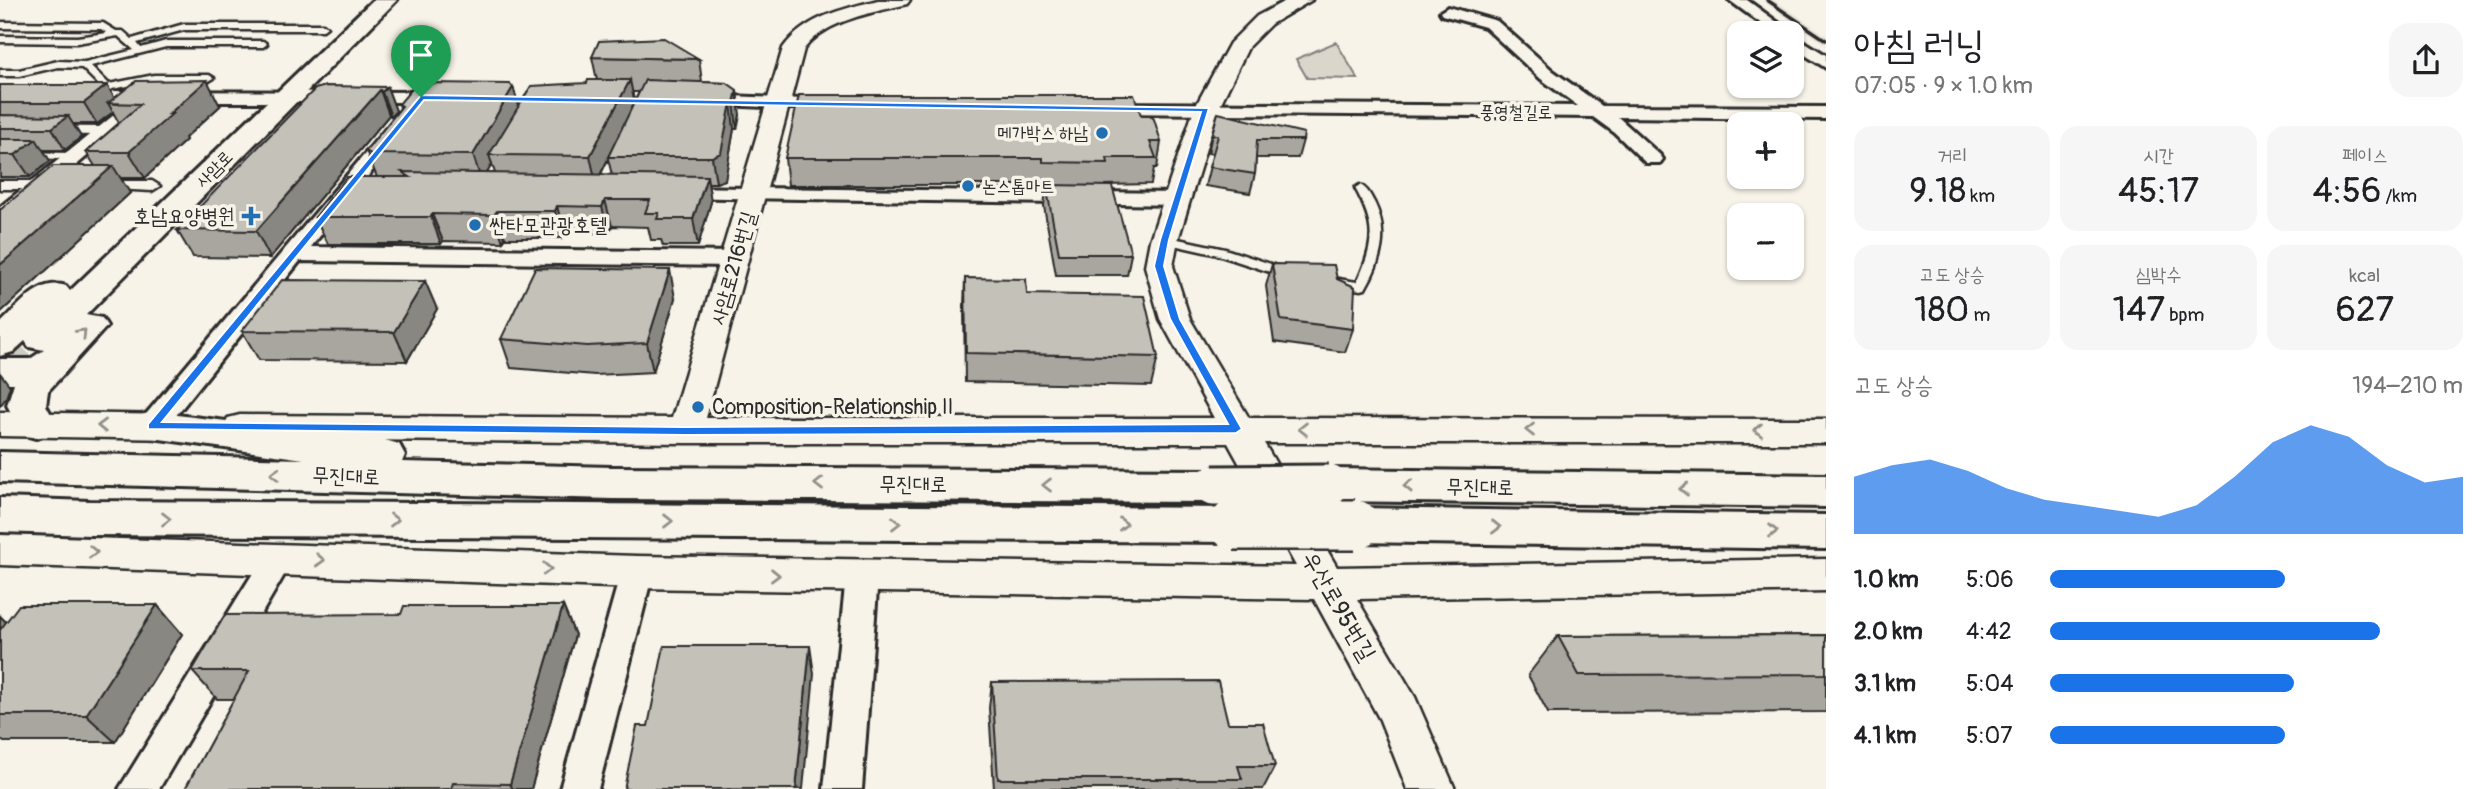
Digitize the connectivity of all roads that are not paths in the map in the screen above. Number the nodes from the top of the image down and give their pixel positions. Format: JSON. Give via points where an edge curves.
{"nodes":[{"id":1,"x":386,"y":0,"type":"edge"},
{"id":2,"x":900,"y":0,"type":"edge"},
{"id":3,"x":1301,"y":0,"type":"edge"},
{"id":4,"x":1737,"y":0,"type":"edge"},
{"id":5,"x":1448,"y":12,"type":"dead end"},
{"id":6,"x":1767,"y":21,"type":"edge"},
{"id":7,"x":0,"y":24,"type":"edge"},
{"id":8,"x":323,"y":27,"type":"dead end"},
{"id":9,"x":114,"y":34,"type":"junction"},
{"id":10,"x":0,"y":39,"type":"edge"},
{"id":11,"x":131,"y":42,"type":"junction"},
{"id":12,"x":263,"y":44,"type":"dead end"},
{"id":13,"x":1804,"y":47,"type":"edge"},
{"id":14,"x":141,"y":51,"type":"junction"},
{"id":15,"x":1826,"y":63,"type":"edge"},
{"id":16,"x":85,"y":65,"type":"junction"},
{"id":17,"x":0,"y":73,"type":"edge"},
{"id":18,"x":209,"y":78,"type":"edge"},
{"id":19,"x":107,"y":92,"type":"junction"},
{"id":20,"x":67,"y":96,"type":"edge"},
{"id":21,"x":146,"y":97,"type":"junction"},
{"id":22,"x":421,"y":97,"type":"junction"},
{"id":23,"x":460,"y":97,"type":"edge"},
{"id":24,"x":686,"y":100,"type":"edge"},
{"id":25,"x":279,"y":104,"type":"junction"},
{"id":26,"x":776,"y":105,"type":"junction"},
{"id":27,"x":846,"y":105,"type":"edge"},
{"id":28,"x":1081,"y":108,"type":"edge"},
{"id":29,"x":1206,"y":109,"type":"junction"},
{"id":30,"x":1601,"y":112,"type":"junction"},
{"id":31,"x":1826,"y":113,"type":"edge"},
{"id":32,"x":0,"y":130,"type":"edge"},
{"id":33,"x":105,"y":131,"type":"junction"},
{"id":34,"x":0,"y":155,"type":"edge"},
{"id":35,"x":75,"y":156,"type":"junction"},
{"id":36,"x":1653,"y":159,"type":"dead end"},
{"id":37,"x":0,"y":185,"type":"edge"},
{"id":38,"x":40,"y":185,"type":"junction"},
{"id":39,"x":152,"y":186,"type":"dead end"},
{"id":40,"x":1360,"y":188,"type":"dead end"},
{"id":41,"x":347,"y":189,"type":"junction"},
{"id":42,"x":374,"y":190,"type":"edge"},
{"id":43,"x":656,"y":193,"type":"edge"},
{"id":44,"x":754,"y":194,"type":"junction"},
{"id":45,"x":1178,"y":199,"type":"junction"},
{"id":46,"x":0,"y":218,"type":"edge"},
{"id":47,"x":1164,"y":240,"type":"junction"},
{"id":48,"x":293,"y":254,"type":"junction"},
{"id":49,"x":736,"y":259,"type":"junction"},
{"id":50,"x":1301,"y":277,"type":"edge"},
{"id":51,"x":1323,"y":281,"type":"edge"},
{"id":52,"x":0,"y":344,"type":"tunnel mouth"},
{"id":53,"x":47,"y":351,"type":"junction"},
{"id":54,"x":0,"y":371,"type":"edge"},
{"id":55,"x":0,"y":424,"type":"edge"},
{"id":56,"x":37,"y":424,"type":"junction"},
{"id":57,"x":152,"y":426,"type":"junction"},
{"id":58,"x":1236,"y":429,"type":"junction"},
{"id":59,"x":685,"y":431,"type":"junction"},
{"id":60,"x":1826,"y":431,"type":"edge"},
{"id":61,"x":0,"y":467,"type":"edge"},
{"id":62,"x":612,"y":483,"type":"junction"},
{"id":63,"x":1826,"y":491,"type":"edge"},
{"id":64,"x":0,"y":515,"type":"edge"},
{"id":65,"x":90,"y":518,"type":"junction"},
{"id":66,"x":1826,"y":532,"type":"edge"},
{"id":67,"x":0,"y":539,"type":"edge"},
{"id":68,"x":0,"y":550,"type":"edge"},
{"id":69,"x":279,"y":558,"type":"junction"},
{"id":70,"x":637,"y":572,"type":"junction"},
{"id":71,"x":1826,"y":575,"type":"edge"},
{"id":72,"x":862,"y":577,"type":"junction"},
{"id":73,"x":1327,"y":583,"type":"junction"},
{"id":74,"x":138,"y":789,"type":"edge"},
{"id":75,"x":579,"y":789,"type":"edge"},
{"id":76,"x":843,"y":789,"type":"edge"},
{"id":77,"x":1431,"y":789,"type":"edge"}],
"edges":[{"from":1,"to":25,"type":"main road"},
{"from":2,"to":26,"type":"street","name":"사암로216번길","via":[[837,19],[803,37],[794,48]]},
{"from":3,"to":29,"type":"street","via":[[1264,20],[1240,43]]},
{"from":4,"to":6,"type":"street"},
{"from":5,"to":30,"type":"street","via":[[1490,24],[1547,75]]},
{"from":7,"to":9,"type":"lane","via":[[103,26]]},
{"from":8,"to":11,"type":"lane","via":[[184,27]]},
{"from":9,"to":10,"type":"lane","via":[[77,40]]},
{"from":9,"to":11,"type":"lane"},
{"from":11,"to":14,"type":"lane"},
{"from":12,"to":14,"type":"lane","via":[[166,44]]},
{"from":13,"to":15,"type":"street"},
{"from":14,"to":16,"type":"lane"},
{"from":16,"to":17,"type":"lane","via":[[58,64]]},
{"from":16,"to":19,"type":"lane"},
{"from":18,"to":19,"type":"lane","via":[[154,78]]},
{"from":19,"to":20,"type":"street"},
{"from":19,"to":21,"type":"street"},
{"from":21,"to":25,"type":"street"},
{"from":21,"to":33,"type":"street"},
{"from":22,"to":23,"type":"street"},
{"from":22,"to":25,"type":"street"},
{"from":22,"to":41,"type":"street"},
{"from":24,"to":26,"type":"street"},
{"from":25,"to":52,"type":"main road","via":[[221,135]]},
{"from":25,"to":53,"type":"main road","via":[[272,137]]},
{"from":26,"to":27,"type":"street"},
{"from":26,"to":44,"type":"street","name":"사암로216번길"},
{"from":28,"to":29,"type":"street"},
{"from":29,"to":30,"type":"street","name":"풍영철길로"},
{"from":29,"to":45,"type":"street"},
{"from":30,"to":31,"type":"street","name":"풍영철길로"},
{"from":30,"to":36,"type":"street"},
{"from":32,"to":33,"type":"street"},
{"from":33,"to":35,"type":"street"},
{"from":34,"to":35,"type":"lane"},
{"from":35,"to":38,"type":"street"},
{"from":37,"to":38,"type":"street"},
{"from":38,"to":39,"type":"street"},
{"from":38,"to":46,"type":"street"},
{"from":40,"to":51,"type":"lane","via":[[1376,217],[1377,253],[1361,286]]},
{"from":41,"to":42,"type":"street"},
{"from":41,"to":48,"type":"street"},
{"from":43,"to":44,"type":"street"},
{"from":44,"to":45,"type":"street"},
{"from":44,"to":49,"type":"street","name":"사암로216번길"},
{"from":45,"to":47,"type":"street"},
{"from":47,"to":50,"type":"lane"},
{"from":47,"to":58,"type":"street","via":[[1159,266],[1168,303]]},
{"from":48,"to":49,"type":"street"},
{"from":48,"to":57,"type":"street"},
{"from":49,"to":59,"type":"street","name":"사암로216번길"},
{"from":53,"to":54,"type":"main road","via":[[33,371]]},
{"from":53,"to":56,"type":"main road","via":[[23,400]]},
{"from":55,"to":56,"type":"street"},
{"from":57,"to":56,"type":"street","one_way":true},
{"from":57,"to":59,"type":"street"},
{"from":57,"to":62,"type":"main road"},
{"from":58,"to":59,"type":"street"},
{"from":60,"to":58,"type":"street","one_way":true},
{"from":58,"to":73,"type":"street","name":"우산로95번길"},
{"from":62,"to":61,"type":"main road","name":"무진대로","one_way":true},
{"from":63,"to":62,"type":"main road","name":"무진대로","one_way":true,"bridge":true},
{"from":64,"to":65,"type":"main road","name":"무진대로"},
{"from":65,"to":66,"type":"main road","name":"무진대로","one_way":true,"bridge":true},
{"from":65,"to":67,"type":"main road"},
{"from":68,"to":69,"type":"street","one_way":true},
{"from":69,"to":70,"type":"street","one_way":true},
{"from":69,"to":74,"type":"street"},
{"from":70,"to":72,"type":"street","one_way":true},
{"from":70,"to":75,"type":"street"},
{"from":71,"to":73,"type":"street"},
{"from":72,"to":73,"type":"street"},
{"from":72,"to":76,"type":"street"},
{"from":73,"to":77,"type":"street","name":"우산로95번길","via":[[1399,711]]}]}
